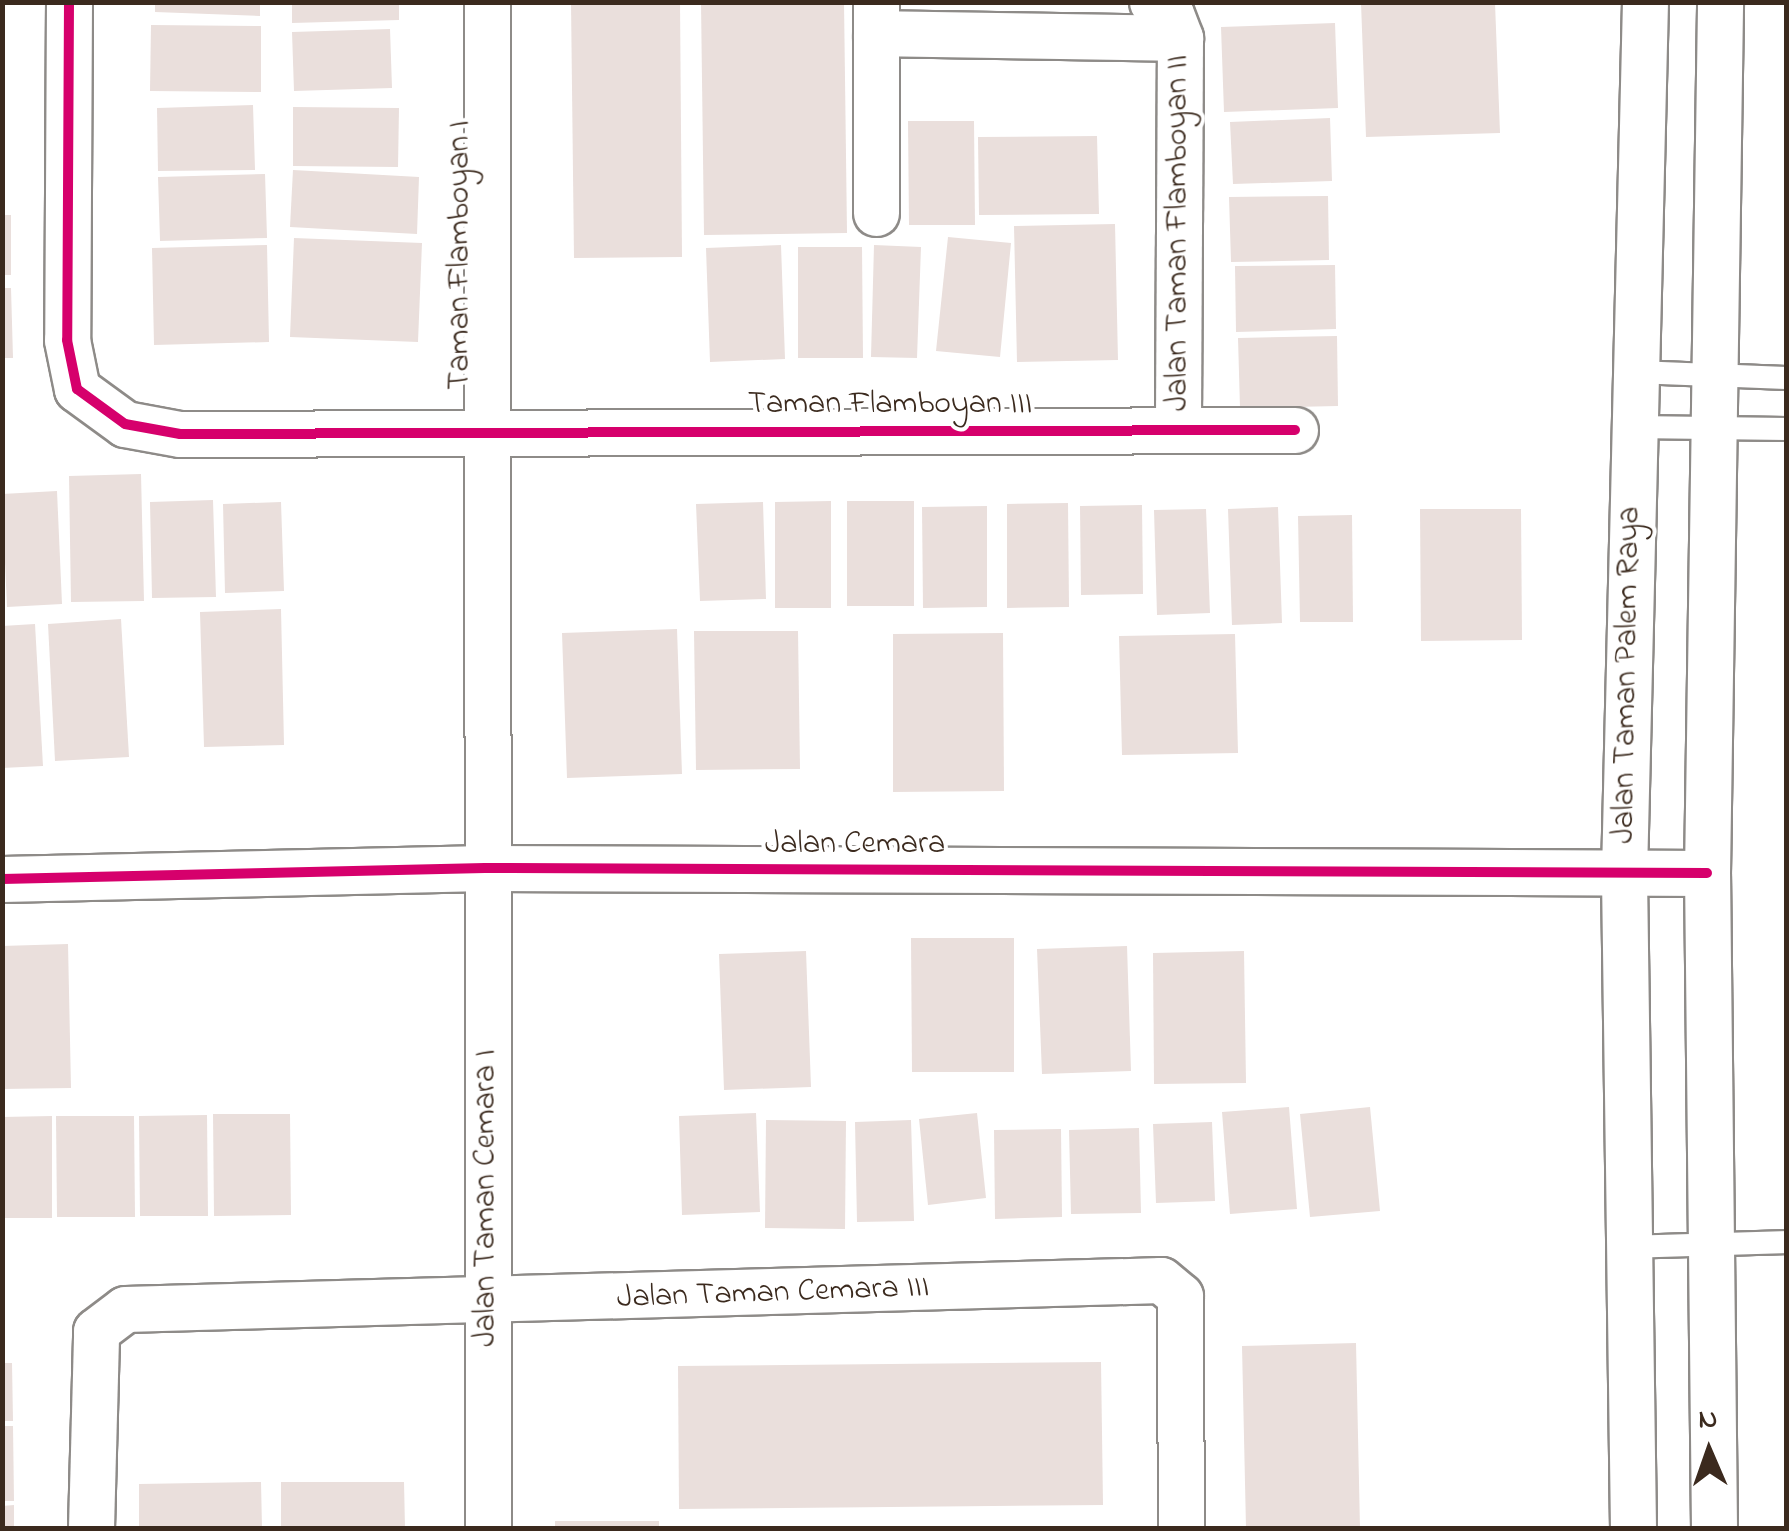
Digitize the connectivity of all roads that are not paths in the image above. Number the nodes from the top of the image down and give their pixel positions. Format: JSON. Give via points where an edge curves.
{"nodes":[{"id":1,"x":70,"y":2,"type":"edge"},
{"id":2,"x":486,"y":2,"type":"edge"},
{"id":3,"x":1152,"y":2,"type":"edge"},
{"id":4,"x":1645,"y":2,"type":"edge"},
{"id":5,"x":1720,"y":2,"type":"edge"},
{"id":6,"x":876,"y":18,"type":"edge"},
{"id":7,"x":1180,"y":38,"type":"junction"},
{"id":8,"x":876,"y":214,"type":"dead end"},
{"id":9,"x":1636,"y":372,"type":"junction"},
{"id":10,"x":1712,"y":375,"type":"junction"},
{"id":11,"x":1786,"y":378,"type":"edge"},
{"id":12,"x":1634,"y":427,"type":"junction"},
{"id":13,"x":1178,"y":428,"type":"junction"},
{"id":14,"x":1712,"y":428,"type":"junction"},
{"id":15,"x":1295,"y":430,"type":"dead end"},
{"id":16,"x":1786,"y":430,"type":"edge"},
{"id":17,"x":486,"y":432,"type":"junction"},
{"id":18,"x":485,"y":868,"type":"junction"},
{"id":19,"x":1624,"y":872,"type":"junction"},
{"id":20,"x":1706,"y":874,"type":"junction"},
{"id":21,"x":2,"y":879,"type":"edge"},
{"id":22,"x":1786,"y":1242,"type":"edge"},
{"id":23,"x":1706,"y":1244,"type":"junction"},
{"id":24,"x":1629,"y":1247,"type":"junction"},
{"id":25,"x":488,"y":1305,"type":"junction"},
{"id":26,"x":92,"y":1528,"type":"edge"},
{"id":27,"x":488,"y":1528,"type":"edge"},
{"id":28,"x":1181,"y":1528,"type":"edge"},
{"id":29,"x":1634,"y":1528,"type":"edge"},
{"id":30,"x":1714,"y":1528,"type":"edge"}],
"edges":[{"from":1,"to":17,"type":"street","name":"Taman Flamboyan III","via":[[66,340],[76,389],[125,424],[180,434]]},
{"from":2,"to":17,"type":"street","name":"Taman Flamboyan I"},
{"from":3,"to":7,"type":"street","name":"Jalan Taman Flamboyan II","via":[[1170,14]]},
{"from":4,"to":9,"type":"street","name":"Jalan Taman Palem Raya"},
{"from":5,"to":10,"type":"street"},
{"from":6,"to":7,"type":"street","name":"Jalan Taman Flamboyan II"},
{"from":6,"to":8,"type":"street","name":"Jalan Taman Flamboyan II"},
{"from":7,"to":13,"type":"street","name":"Jalan Taman Flamboyan II"},
{"from":9,"to":10,"type":"lane"},
{"from":9,"to":12,"type":"street","name":"Jalan Taman Palem Raya"},
{"from":10,"to":11,"type":"lane"},
{"from":10,"to":14,"type":"street"},
{"from":12,"to":14,"type":"lane"},
{"from":12,"to":19,"type":"street","name":"Jalan Taman Palem Raya"},
{"from":13,"to":15,"type":"street","name":"Taman Flamboyan III"},
{"from":13,"to":17,"type":"street","name":"Taman Flamboyan III"},
{"from":14,"to":16,"type":"lane"},
{"from":14,"to":20,"type":"street"},
{"from":17,"to":18,"type":"street","name":"Taman Flamboyan I"},
{"from":18,"to":19,"type":"street","name":"Jalan Cemara"},
{"from":18,"to":21,"type":"street","name":"Jalan Cemara"},
{"from":18,"to":25,"type":"street","name":"Jalan Taman Cemara I"},
{"from":19,"to":20,"type":"street","name":"Jalan Cemara"},
{"from":19,"to":24,"type":"street","name":"Jalan Taman Palem Raya"},
{"from":20,"to":23,"type":"street"},
{"from":22,"to":23,"type":"lane"},
{"from":23,"to":24,"type":"lane"},
{"from":23,"to":30,"type":"street"},
{"from":24,"to":29,"type":"street","name":"Jalan Taman Palem Raya"},
{"from":25,"to":26,"type":"street","name":"Jalan Taman Cemara III","via":[[125,1309],[96,1331]]},
{"from":25,"to":27,"type":"street","name":"Jalan Taman Cemara I"},
{"from":25,"to":28,"type":"street","name":"Jalan Taman Cemara III","via":[[1174,1284]]}]}
